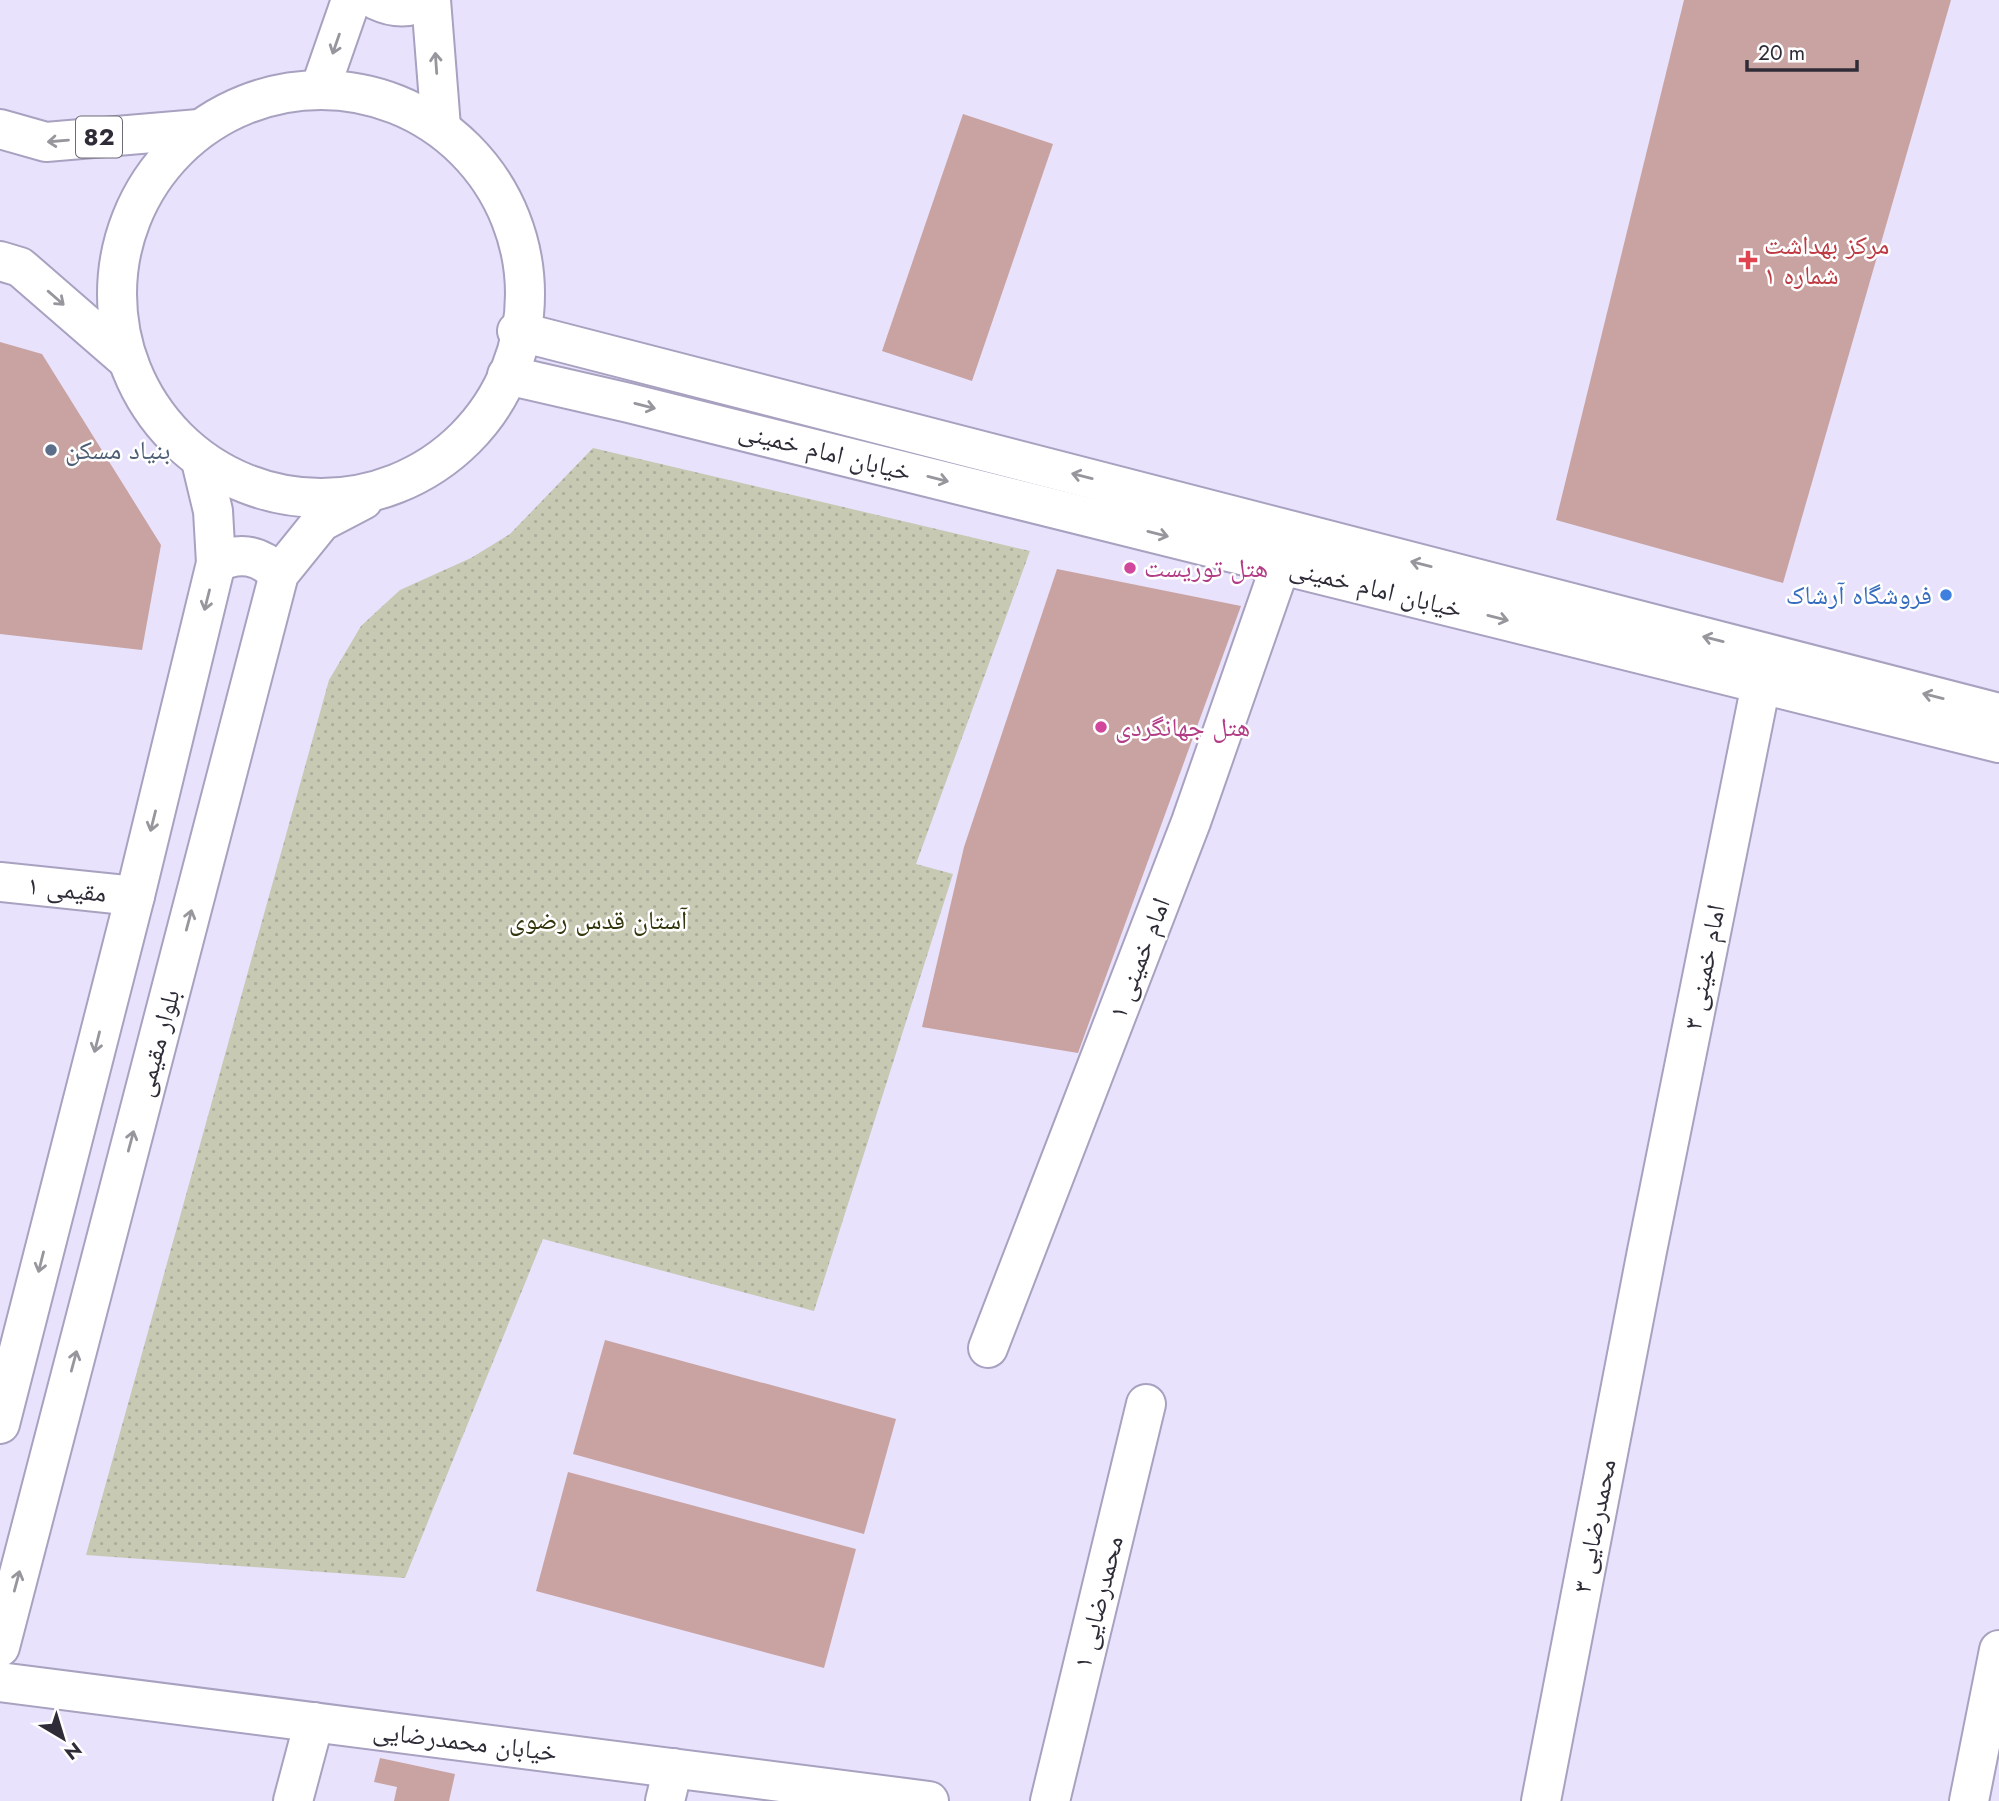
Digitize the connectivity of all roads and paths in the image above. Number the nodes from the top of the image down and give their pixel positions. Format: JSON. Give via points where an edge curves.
{"nodes":[{"id":1,"x":351,"y":0,"type":"edge"},
{"id":2,"x":376,"y":0,"type":"edge"},
{"id":3,"x":424,"y":0,"type":"edge"},
{"id":4,"x":431,"y":0,"type":"edge"},
{"id":5,"x":320,"y":89,"type":"junction"},
{"id":6,"x":441,"y":127,"type":"junction"},
{"id":7,"x":0,"y":129,"type":"edge"},
{"id":8,"x":200,"y":129,"type":"junction"},
{"id":9,"x":0,"y":261,"type":"edge"},
{"id":10,"x":517,"y":331,"type":"junction"},
{"id":11,"x":610,"y":354,"type":"junction"},
{"id":12,"x":126,"y":359,"type":"junction"},
{"id":13,"x":507,"y":375,"type":"junction"},
{"id":14,"x":598,"y":396,"type":"junction"},
{"id":15,"x":201,"y":461,"type":"junction"},
{"id":16,"x":386,"y":489,"type":"junction"},
{"id":17,"x":216,"y":563,"type":"junction"},
{"id":18,"x":1281,"y":564,"type":"junction"},
{"id":19,"x":279,"y":574,"type":"junction"},
{"id":20,"x":1761,"y":684,"type":"junction"},
{"id":21,"x":1999,"y":713,"type":"edge"},
{"id":22,"x":1999,"y":743,"type":"edge"},
{"id":23,"x":0,"y":881,"type":"edge"},
{"id":24,"x":135,"y":896,"type":"junction"},
{"id":25,"x":1647,"y":1251,"type":"joint"},
{"id":26,"x":988,"y":1348,"type":"dead end"},
{"id":27,"x":1146,"y":1404,"type":"dead end"},
{"id":28,"x":0,"y":1424,"type":"edge"},
{"id":29,"x":0,"y":1647,"type":"edge"},
{"id":30,"x":1999,"y":1650,"type":"edge"},
{"id":31,"x":0,"y":1682,"type":"edge"},
{"id":32,"x":314,"y":1722,"type":"junction"},
{"id":33,"x":669,"y":1785,"type":"edge"},
{"id":34,"x":293,"y":1801,"type":"edge"},
{"id":35,"x":929,"y":1801,"type":"edge"},
{"id":36,"x":1050,"y":1801,"type":"edge"},
{"id":37,"x":1541,"y":1801,"type":"edge"},
{"id":38,"x":1969,"y":1801,"type":"edge"}],
"edges":[{"from":1,"to":5,"type":"street","one_way":true},
{"from":2,"to":3,"type":"street","via":[[405,7]]},
{"from":6,"to":4,"type":"street","one_way":true},
{"from":5,"to":6,"type":"street","name":"بلوار مقیمی","via":[[383,98]]},
{"from":5,"to":8,"type":"street","name":"بلوار مقیمی","via":[[257,99]]},
{"from":6,"to":10,"type":"street","name":"بلوار مقیمی","via":[[487,172],[516,228],[527,292]]},
{"from":8,"to":7,"type":"street","number":"82","one_way":true,"via":[[46,142]]},
{"from":8,"to":12,"type":"street","via":[[154,175],[125,233],[116,296]]},
{"from":9,"to":12,"type":"street","one_way":true,"via":[[20,267]]},
{"from":10,"to":11,"type":"street","name":"خیابان امام خمینی"},
{"from":10,"to":13,"type":"street","name":"بلوار مقیمی"},
{"from":11,"to":14,"type":"street","via":[[591,365],[586,375],[587,384]]},
{"from":21,"to":11,"type":"street","name":"خیابان امام خمینی","one_way":true},
{"from":12,"to":15,"type":"street","via":[[156,417]]},
{"from":13,"to":14,"type":"street","name":"خیابان امام خمینی"},
{"from":13,"to":16,"type":"street","name":"بلوار مقیمی","via":[[488,413],[443,459]]},
{"from":14,"to":18,"type":"street","name":"خیابان امام خمینی","one_way":true},
{"from":15,"to":16,"type":"street","via":[[259,490],[323,499]]},
{"from":15,"to":17,"type":"street","via":[[214,511]]},
{"from":16,"to":19,"type":"street","name":"بلوار مقیمی","via":[[321,523]]},
{"from":17,"to":19,"type":"street","via":[[228,557],[256,557]]},
{"from":17,"to":24,"type":"street","one_way":true},
{"from":18,"to":20,"type":"street","name":"خیابان امام خمینی","one_way":true},
{"from":18,"to":26,"type":"street","name":"امام خمینی ۱","via":[[1191,822]]},
{"from":29,"to":19,"type":"street","name":"بلوار مقیمی","one_way":true},
{"from":20,"to":22,"type":"street","name":"خیابان امام خمینی"},
{"from":20,"to":25,"type":"street","name":"امام خمینی ۳"},
{"from":23,"to":24,"type":"street","name":"مقیمی ۱"},
{"from":24,"to":28,"type":"street","one_way":true},
{"from":25,"to":37,"type":"street","name":"محمدرضایی ۳"},
{"from":27,"to":36,"type":"street","name":"محمدرضایی ۱"},
{"from":30,"to":38,"type":"street"},
{"from":31,"to":32,"type":"street","name":"خیابان محمدرضایی"},
{"from":32,"to":33,"type":"street","name":"خیابان محمدرضایی"},
{"from":32,"to":34,"type":"street"},
{"from":33,"to":35,"type":"street","name":"خیابان محمدرضایی"}]}
